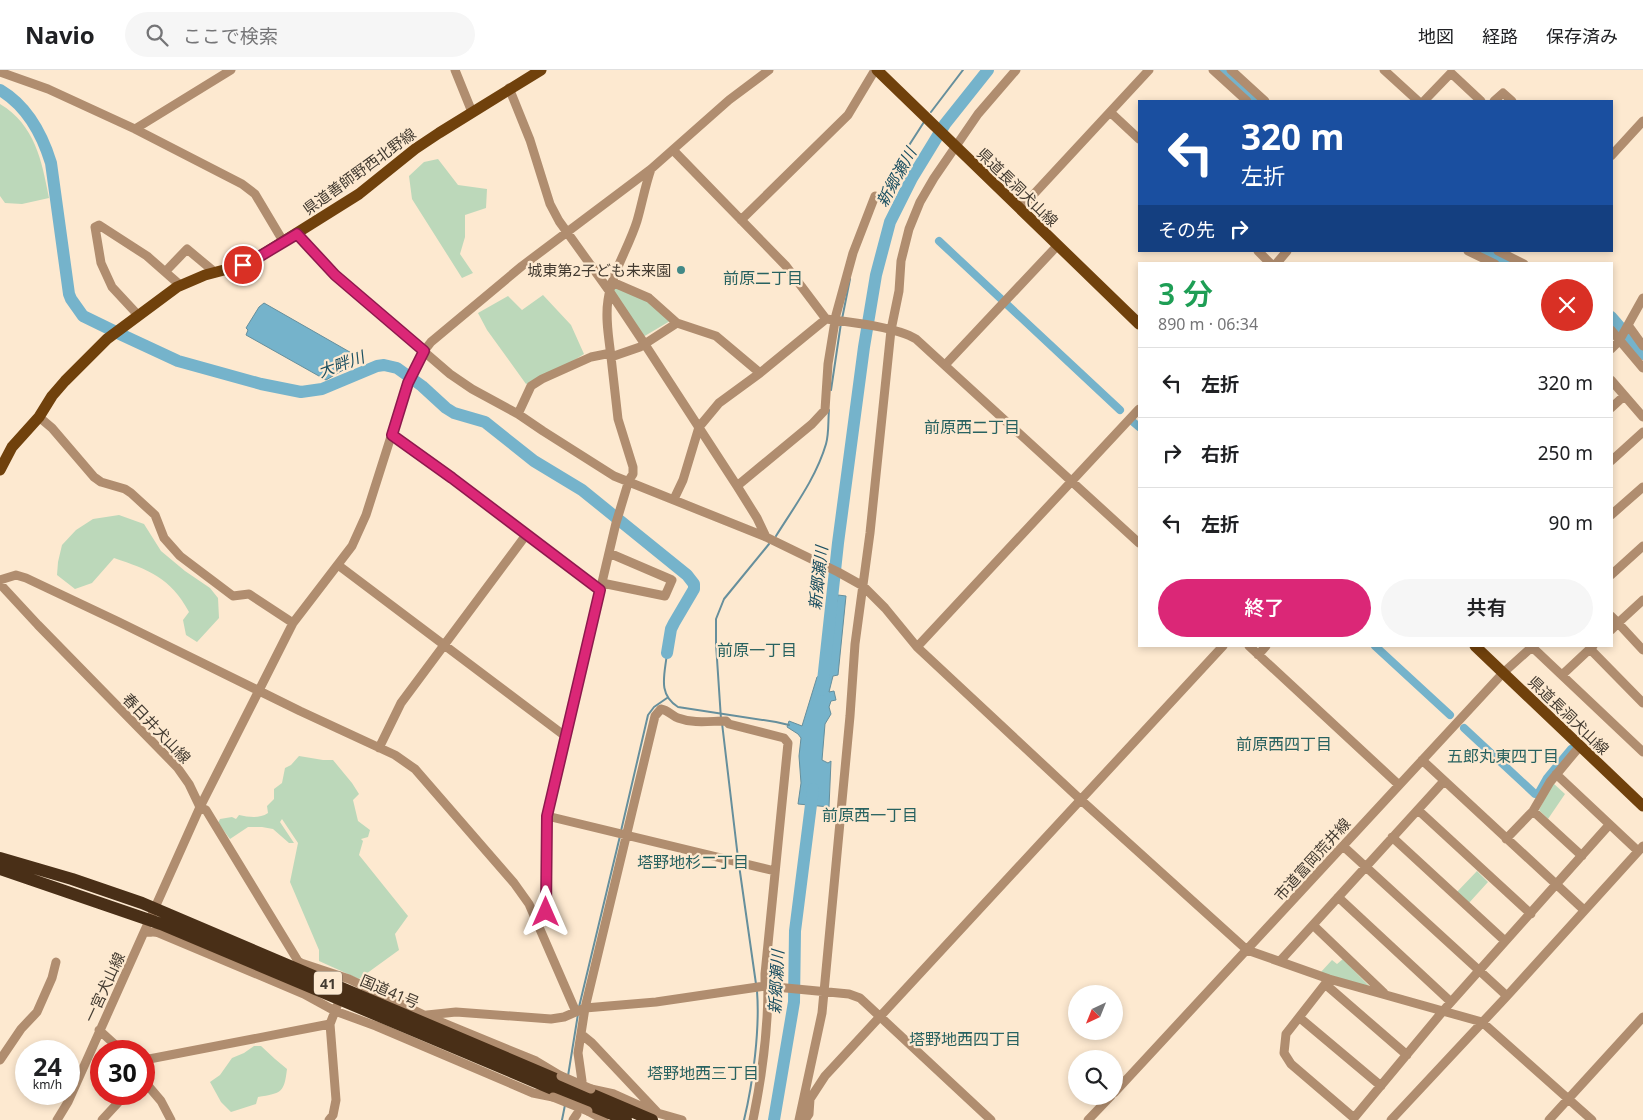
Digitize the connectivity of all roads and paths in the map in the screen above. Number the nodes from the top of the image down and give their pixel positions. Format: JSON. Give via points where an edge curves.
{"nodes":[{"id":1,"x":231,"y":70,"type":"edge"},
{"id":2,"x":455,"y":70,"type":"edge"},
{"id":3,"x":541,"y":70,"type":"edge"},
{"id":4,"x":769,"y":70,"type":"edge"},
{"id":5,"x":876,"y":70,"type":"edge"},
{"id":6,"x":1016,"y":70,"type":"edge"},
{"id":7,"x":1150,"y":70,"type":"edge"},
{"id":8,"x":1213,"y":70,"type":"edge"},
{"id":9,"x":1232,"y":70,"type":"edge"},
{"id":10,"x":1384,"y":70,"type":"edge"},
{"id":11,"x":0,"y":72,"type":"edge"},
{"id":12,"x":509,"y":88,"type":"junction"},
{"id":13,"x":1246,"y":100,"type":"edge"},
{"id":14,"x":1264,"y":100,"type":"edge"},
{"id":15,"x":1417,"y":100,"type":"edge"},
{"id":16,"x":1425,"y":100,"type":"edge"},
{"id":17,"x":1481,"y":100,"type":"edge"},
{"id":18,"x":1495,"y":100,"type":"edge"},
{"id":19,"x":1511,"y":100,"type":"edge"},
{"id":20,"x":472,"y":112,"type":"junction"},
{"id":21,"x":1110,"y":112,"type":"junction"},
{"id":22,"x":1643,"y":121,"type":"edge"},
{"id":23,"x":135,"y":129,"type":"junction"},
{"id":24,"x":1138,"y":138,"type":"edge"},
{"id":25,"x":955,"y":146,"type":"junction"},
{"id":26,"x":673,"y":150,"type":"junction"},
{"id":27,"x":1613,"y":154,"type":"edge"},
{"id":28,"x":651,"y":169,"type":"junction"},
{"id":29,"x":874,"y":196,"type":"dead end"},
{"id":30,"x":1020,"y":210,"type":"junction"},
{"id":31,"x":741,"y":220,"type":"junction"},
{"id":32,"x":567,"y":232,"type":"junction"},
{"id":33,"x":297,"y":234,"type":"junction"},
{"id":34,"x":283,"y":241,"type":"junction"},
{"id":35,"x":1057,"y":246,"type":"junction"},
{"id":36,"x":1259,"y":252,"type":"edge"},
{"id":37,"x":1286,"y":252,"type":"edge"},
{"id":38,"x":1470,"y":252,"type":"edge"},
{"id":39,"x":1500,"y":252,"type":"edge"},
{"id":40,"x":1522,"y":252,"type":"edge"},
{"id":41,"x":1515,"y":260,"type":"junction"},
{"id":42,"x":1269,"y":262,"type":"edge"},
{"id":43,"x":1278,"y":262,"type":"edge"},
{"id":44,"x":1491,"y":262,"type":"edge"},
{"id":45,"x":1520,"y":262,"type":"edge"},
{"id":46,"x":165,"y":272,"type":"junction"},
{"id":47,"x":214,"y":273,"type":"junction"},
{"id":48,"x":180,"y":285,"type":"junction"},
{"id":49,"x":611,"y":287,"type":"junction"},
{"id":50,"x":1643,"y":298,"type":"edge"},
{"id":51,"x":138,"y":315,"type":"junction"},
{"id":52,"x":826,"y":319,"type":"junction"},
{"id":53,"x":836,"y":320,"type":"junction"},
{"id":54,"x":677,"y":323,"type":"junction"},
{"id":55,"x":1138,"y":323,"type":"edge"},
{"id":56,"x":1628,"y":326,"type":"junction"},
{"id":57,"x":891,"y":330,"type":"junction"},
{"id":58,"x":1613,"y":332,"type":"edge"},
{"id":59,"x":1620,"y":339,"type":"junction"},
{"id":60,"x":644,"y":343,"type":"junction"},
{"id":61,"x":1643,"y":346,"type":"edge"},
{"id":62,"x":1613,"y":347,"type":"edge"},
{"id":63,"x":424,"y":351,"type":"junction"},
{"id":64,"x":611,"y":355,"type":"junction"},
{"id":65,"x":945,"y":365,"type":"junction"},
{"id":66,"x":1643,"y":368,"type":"edge"},
{"id":67,"x":760,"y":373,"type":"junction"},
{"id":68,"x":1613,"y":382,"type":"edge"},
{"id":69,"x":1624,"y":396,"type":"junction"},
{"id":70,"x":1613,"y":406,"type":"edge"},
{"id":71,"x":1138,"y":410,"type":"edge"},
{"id":72,"x":518,"y":414,"type":"junction"},
{"id":73,"x":39,"y":417,"type":"junction"},
{"id":74,"x":1643,"y":417,"type":"edge"},
{"id":75,"x":699,"y":428,"type":"junction"},
{"id":76,"x":1643,"y":432,"type":"edge"},
{"id":77,"x":392,"y":435,"type":"junction"},
{"id":78,"x":1613,"y":459,"type":"edge"},
{"id":79,"x":0,"y":470,"type":"edge"},
{"id":80,"x":628,"y":480,"type":"junction"},
{"id":81,"x":1071,"y":482,"type":"junction"},
{"id":82,"x":736,"y":486,"type":"junction"},
{"id":83,"x":1643,"y":487,"type":"edge"},
{"id":84,"x":674,"y":499,"type":"junction"},
{"id":85,"x":1613,"y":513,"type":"edge"},
{"id":86,"x":526,"y":535,"type":"junction"},
{"id":87,"x":766,"y":537,"type":"junction"},
{"id":88,"x":1138,"y":542,"type":"edge"},
{"id":89,"x":1643,"y":546,"type":"edge"},
{"id":90,"x":609,"y":553,"type":"junction"},
{"id":91,"x":338,"y":565,"type":"junction"},
{"id":92,"x":1613,"y":572,"type":"edge"},
{"id":93,"x":0,"y":580,"type":"edge"},
{"id":94,"x":0,"y":584,"type":"edge"},
{"id":95,"x":601,"y":586,"type":"junction"},
{"id":96,"x":863,"y":586,"type":"junction"},
{"id":97,"x":1643,"y":600,"type":"edge"},
{"id":98,"x":293,"y":623,"type":"junction"},
{"id":99,"x":1615,"y":626,"type":"edge"},
{"id":100,"x":444,"y":644,"type":"junction"},
{"id":101,"x":918,"y":647,"type":"junction"},
{"id":102,"x":1222,"y":647,"type":"edge"},
{"id":103,"x":1249,"y":647,"type":"edge"},
{"id":104,"x":1265,"y":647,"type":"edge"},
{"id":105,"x":1477,"y":647,"type":"edge"},
{"id":106,"x":1532,"y":647,"type":"edge"},
{"id":107,"x":1591,"y":648,"type":"edge"},
{"id":108,"x":1643,"y":650,"type":"edge"},
{"id":109,"x":1258,"y":655,"type":"junction"},
{"id":110,"x":1503,"y":673,"type":"junction"},
{"id":111,"x":1562,"y":675,"type":"junction"},
{"id":112,"x":259,"y":691,"type":"junction"},
{"id":113,"x":1643,"y":702,"type":"edge"},
{"id":114,"x":565,"y":736,"type":"junction"},
{"id":115,"x":1580,"y":746,"type":"junction"},
{"id":116,"x":379,"y":748,"type":"junction"},
{"id":117,"x":1643,"y":752,"type":"edge"},
{"id":118,"x":1422,"y":760,"type":"junction"},
{"id":119,"x":1556,"y":774,"type":"junction"},
{"id":120,"x":1444,"y":781,"type":"junction"},
{"id":121,"x":1399,"y":784,"type":"junction"},
{"id":122,"x":1081,"y":800,"type":"junction"},
{"id":123,"x":1643,"y":806,"type":"edge"},
{"id":124,"x":200,"y":807,"type":"junction"},
{"id":125,"x":1418,"y":810,"type":"junction"},
{"id":126,"x":1533,"y":811,"type":"junction"},
{"id":127,"x":547,"y":816,"type":"junction"},
{"id":128,"x":1609,"y":825,"type":"junction"},
{"id":129,"x":626,"y":835,"type":"junction"},
{"id":130,"x":1392,"y":837,"type":"junction"},
{"id":131,"x":1506,"y":839,"type":"junction"},
{"id":132,"x":1343,"y":846,"type":"junction"},
{"id":133,"x":1641,"y":849,"type":"edge"},
{"id":134,"x":0,"y":852,"type":"edge"},
{"id":135,"x":1582,"y":856,"type":"junction"},
{"id":136,"x":0,"y":858,"type":"edge"},
{"id":137,"x":1365,"y":867,"type":"junction"},
{"id":138,"x":0,"y":869,"type":"edge"},
{"id":139,"x":775,"y":871,"type":"junction"},
{"id":140,"x":72,"y":879,"type":"junction"},
{"id":141,"x":1556,"y":886,"type":"junction"},
{"id":142,"x":1338,"y":897,"type":"junction"},
{"id":143,"x":1584,"y":910,"type":"junction"},
{"id":144,"x":1531,"y":914,"type":"junction"},
{"id":145,"x":153,"y":915,"type":"junction"},
{"id":146,"x":536,"y":920,"type":"junction"},
{"id":147,"x":1313,"y":925,"type":"junction"},
{"id":148,"x":144,"y":932,"type":"junction"},
{"id":149,"x":1505,"y":941,"type":"junction"},
{"id":150,"x":1247,"y":950,"type":"junction"},
{"id":151,"x":1280,"y":961,"type":"junction"},
{"id":152,"x":56,"y":962,"type":"dead end"},
{"id":153,"x":1479,"y":970,"type":"junction"},
{"id":154,"x":1327,"y":982,"type":"junction"},
{"id":155,"x":762,"y":986,"type":"junction"},
{"id":156,"x":823,"y":992,"type":"junction"},
{"id":157,"x":1386,"y":995,"type":"junction"},
{"id":158,"x":1507,"y":996,"type":"junction"},
{"id":159,"x":1451,"y":1002,"type":"junction"},
{"id":160,"x":336,"y":1008,"type":"junction"},
{"id":161,"x":581,"y":1010,"type":"junction"},
{"id":162,"x":1442,"y":1011,"type":"junction"},
{"id":163,"x":424,"y":1015,"type":"junction"},
{"id":164,"x":880,"y":1016,"type":"junction"},
{"id":165,"x":1643,"y":1017,"type":"edge"},
{"id":166,"x":1300,"y":1018,"type":"junction"},
{"id":167,"x":1482,"y":1022,"type":"junction"},
{"id":168,"x":330,"y":1024,"type":"junction"},
{"id":169,"x":99,"y":1030,"type":"junction"},
{"id":170,"x":581,"y":1034,"type":"junction"},
{"id":171,"x":110,"y":1040,"type":"edge"},
{"id":172,"x":1406,"y":1055,"type":"junction"},
{"id":173,"x":155,"y":1058,"type":"edge"},
{"id":174,"x":0,"y":1060,"type":"edge"},
{"id":175,"x":582,"y":1081,"type":"dead end"},
{"id":176,"x":1123,"y":1083,"type":"edge"},
{"id":177,"x":1381,"y":1086,"type":"junction"},
{"id":178,"x":155,"y":1094,"type":"edge"},
{"id":179,"x":1569,"y":1099,"type":"junction"},
{"id":180,"x":116,"y":1105,"type":"edge"},
{"id":181,"x":1102,"y":1105,"type":"edge"},
{"id":182,"x":655,"y":1117,"type":"edge"},
{"id":183,"x":57,"y":1120,"type":"edge"},
{"id":184,"x":102,"y":1120,"type":"edge"},
{"id":185,"x":171,"y":1120,"type":"edge"},
{"id":186,"x":329,"y":1120,"type":"edge"},
{"id":187,"x":604,"y":1120,"type":"edge"},
{"id":188,"x":626,"y":1120,"type":"edge"},
{"id":189,"x":682,"y":1120,"type":"edge"},
{"id":190,"x":753,"y":1120,"type":"edge"},
{"id":191,"x":799,"y":1120,"type":"edge"},
{"id":192,"x":805,"y":1120,"type":"edge"},
{"id":193,"x":991,"y":1120,"type":"edge"},
{"id":194,"x":1088,"y":1120,"type":"edge"},
{"id":195,"x":1391,"y":1120,"type":"edge"},
{"id":196,"x":1549,"y":1120,"type":"edge"},
{"id":197,"x":1592,"y":1120,"type":"edge"}],
"edges":[{"from":1,"to":23,"type":"street"},
{"from":2,"to":20,"type":"street"},
{"from":3,"to":12,"type":"main road","name":"県道善師野西北野線"},
{"from":4,"to":26,"type":"street","via":[[722,105]]},
{"from":5,"to":25,"type":"main road","name":"県道長洞犬山線"},
{"from":5,"to":31,"type":"street","via":[[848,115]]},
{"from":6,"to":25,"type":"street"},
{"from":7,"to":21,"type":"street"},
{"from":8,"to":13,"type":"street"},
{"from":9,"to":14,"type":"street"},
{"from":10,"to":15,"type":"street"},
{"from":11,"to":23,"type":"street","via":[[48,89]]},
{"from":12,"to":20,"type":"main road","name":"県道善師野西北野線"},
{"from":12,"to":32,"type":"street","via":[[550,204]]},
{"from":16,"to":17,"type":"street","via":[[1451,72]]},
{"from":18,"to":19,"type":"street","via":[[1503,93]]},
{"from":20,"to":33,"type":"main road","name":"県道善師野西北野線","via":[[415,149],[359,194]]},
{"from":21,"to":24,"type":"street"},
{"from":21,"to":30,"type":"street"},
{"from":22,"to":27,"type":"street"},
{"from":23,"to":34,"type":"street","via":[[242,184],[255,194]]},
{"from":25,"to":30,"type":"main road","name":"県道長洞犬山線"},
{"from":25,"to":57,"type":"street","via":[[920,202],[909,229]]},
{"from":26,"to":28,"type":"street"},
{"from":26,"to":31,"type":"street"},
{"from":28,"to":32,"type":"street"},
{"from":28,"to":49,"type":"street","via":[[638,219]]},
{"from":29,"to":53,"type":"street","via":[[851,259]]},
{"from":30,"to":35,"type":"main road","name":"県道長洞犬山線"},
{"from":31,"to":52,"type":"street","via":[[786,266]]},
{"from":32,"to":49,"type":"street"},
{"from":32,"to":63,"type":"street","via":[[474,306]]},
{"from":33,"to":34,"type":"main road","name":"県道善師野西北野線"},
{"from":33,"to":63,"type":"street","via":[[335,275]]},
{"from":34,"to":47,"type":"main road","name":"県道善師野西北野線","via":[[243,265]]},
{"from":35,"to":55,"type":"main road","name":"県道長洞犬山線"},
{"from":35,"to":65,"type":"street"},
{"from":36,"to":42,"type":"street"},
{"from":37,"to":43,"type":"street"},
{"from":38,"to":44,"type":"street"},
{"from":39,"to":41,"type":"street"},
{"from":40,"to":41,"type":"street"},
{"from":41,"to":45,"type":"street"},
{"from":46,"to":47,"type":"street","via":[[187,249]]},
{"from":46,"to":48,"type":"street"},
{"from":46,"to":51,"type":"street","via":[[147,256],[98,225],[95,227],[102,263],[112,286]]},
{"from":47,"to":48,"type":"main road","name":"県道善師野西北野線"},
{"from":48,"to":51,"type":"main road","name":"県道善師野西北野線"},
{"from":49,"to":54,"type":"street","via":[[649,298]]},
{"from":49,"to":60,"type":"street"},
{"from":49,"to":64,"type":"street","via":[[606,318]]},
{"from":50,"to":56,"type":"street"},
{"from":51,"to":73,"type":"main road","name":"県道善師野西北野線","via":[[65,381]]},
{"from":52,"to":53,"type":"street"},
{"from":52,"to":67,"type":"street"},
{"from":53,"to":57,"type":"street"},
{"from":53,"to":82,"type":"street","via":[[828,364],[825,410]]},
{"from":54,"to":60,"type":"street"},
{"from":54,"to":67,"type":"street","via":[[716,336]]},
{"from":56,"to":59,"type":"street"},
{"from":56,"to":61,"type":"street"},
{"from":57,"to":65,"type":"street","via":[[909,334]]},
{"from":57,"to":96,"type":"street"},
{"from":58,"to":59,"type":"street"},
{"from":59,"to":62,"type":"street"},
{"from":59,"to":66,"type":"street"},
{"from":60,"to":64,"type":"street"},
{"from":60,"to":75,"type":"street"},
{"from":63,"to":72,"type":"street","via":[[472,389]]},
{"from":63,"to":77,"type":"street","via":[[408,383]]},
{"from":64,"to":72,"type":"street","via":[[591,357],[542,379],[531,386]]},
{"from":64,"to":80,"type":"street","via":[[618,419],[633,467],[633,474]]},
{"from":65,"to":81,"type":"street"},
{"from":67,"to":75,"type":"street","via":[[719,403]]},
{"from":68,"to":69,"type":"street"},
{"from":69,"to":70,"type":"street"},
{"from":69,"to":74,"type":"street"},
{"from":71,"to":81,"type":"street"},
{"from":72,"to":80,"type":"street","via":[[614,476]]},
{"from":73,"to":79,"type":"main road","name":"県道善師野西北野線","via":[[12,447]]},
{"from":73,"to":98,"type":"street","via":[[94,477],[125,489],[155,515],[164,538],[190,564],[233,596],[249,594]]},
{"from":75,"to":82,"type":"street"},
{"from":75,"to":84,"type":"street"},
{"from":76,"to":78,"type":"street"},
{"from":77,"to":86,"type":"street"},
{"from":77,"to":91,"type":"street","via":[[366,515],[352,546]]},
{"from":80,"to":84,"type":"street"},
{"from":80,"to":90,"type":"street"},
{"from":81,"to":88,"type":"street"},
{"from":81,"to":101,"type":"street"},
{"from":82,"to":87,"type":"street"},
{"from":83,"to":85,"type":"street"},
{"from":84,"to":87,"type":"street"},
{"from":86,"to":95,"type":"street"},
{"from":86,"to":100,"type":"street"},
{"from":87,"to":96,"type":"street"},
{"from":89,"to":92,"type":"street"},
{"from":90,"to":95,"type":"street"},
{"from":90,"to":95,"type":"street","via":[[672,580],[665,596]]},
{"from":91,"to":98,"type":"street"},
{"from":91,"to":100,"type":"street"},
{"from":93,"to":112,"type":"street","via":[[20,576]]},
{"from":94,"to":124,"type":"street","name":"春日井犬山線","via":[[177,767]]},
{"from":95,"to":114,"type":"street"},
{"from":96,"to":101,"type":"street"},
{"from":96,"to":156,"type":"street"},
{"from":97,"to":99,"type":"street"},
{"from":98,"to":112,"type":"street"},
{"from":99,"to":108,"type":"street"},
{"from":100,"to":114,"type":"street"},
{"from":100,"to":116,"type":"street","via":[[401,703]]},
{"from":101,"to":122,"type":"street"},
{"from":102,"to":122,"type":"street"},
{"from":103,"to":109,"type":"street"},
{"from":104,"to":109,"type":"street"},
{"from":105,"to":110,"type":"main road","name":"県道長洞犬山線"},
{"from":106,"to":110,"type":"street","name":"市道富岡荒井線"},
{"from":106,"to":111,"type":"street"},
{"from":107,"to":111,"type":"street"},
{"from":107,"to":113,"type":"street"},
{"from":109,"to":121,"type":"street"},
{"from":110,"to":115,"type":"main road","name":"県道長洞犬山線"},
{"from":110,"to":118,"type":"street","name":"市道富岡荒井線"},
{"from":111,"to":117,"type":"street"},
{"from":112,"to":116,"type":"street"},
{"from":112,"to":124,"type":"street"},
{"from":114,"to":127,"type":"street"},
{"from":115,"to":119,"type":"street"},
{"from":115,"to":123,"type":"main road","name":"県道長洞犬山線"},
{"from":116,"to":146,"type":"street","via":[[416,769],[514,883]]},
{"from":118,"to":120,"type":"street"},
{"from":118,"to":121,"type":"street","name":"市道富岡荒井線"},
{"from":119,"to":126,"type":"street"},
{"from":119,"to":128,"type":"street"},
{"from":120,"to":125,"type":"street"},
{"from":120,"to":131,"type":"street"},
{"from":121,"to":132,"type":"street","name":"市道富岡荒井線"},
{"from":122,"to":150,"type":"street"},
{"from":122,"to":164,"type":"street"},
{"from":124,"to":145,"type":"street"},
{"from":124,"to":163,"type":"street","name":"春日井犬山線","via":[[206,810],[298,961]]},
{"from":125,"to":130,"type":"street"},
{"from":125,"to":144,"type":"street"},
{"from":126,"to":131,"type":"street"},
{"from":126,"to":135,"type":"street"},
{"from":127,"to":129,"type":"street"},
{"from":127,"to":146,"type":"street","via":[[546,912],[544,917]]},
{"from":128,"to":133,"type":"street"},
{"from":128,"to":135,"type":"street"},
{"from":129,"to":139,"type":"street"},
{"from":129,"to":139,"type":"street","via":[[655,716],[664,709],[677,718],[704,723],[722,721],[784,738],[788,743]]},
{"from":129,"to":161,"type":"street"},
{"from":130,"to":137,"type":"street"},
{"from":130,"to":149,"type":"street"},
{"from":131,"to":141,"type":"street"},
{"from":132,"to":137,"type":"street"},
{"from":132,"to":150,"type":"street","name":"市道富岡荒井線"},
{"from":133,"to":143,"type":"street"},
{"from":134,"to":140,"type":"highway","via":[[42,865]]},
{"from":135,"to":141,"type":"street"},
{"from":136,"to":140,"type":"highway","name":"国道41号","number":"41"},
{"from":137,"to":142,"type":"street"},
{"from":137,"to":153,"type":"street"},
{"from":138,"to":145,"type":"highway","name":"国道41号","number":"41"},
{"from":139,"to":155,"type":"street"},
{"from":140,"to":145,"type":"highway","name":"国道41号","number":"41","via":[[142,903]]},
{"from":141,"to":143,"type":"street"},
{"from":141,"to":144,"type":"street"},
{"from":142,"to":147,"type":"street"},
{"from":142,"to":159,"type":"street"},
{"from":143,"to":158,"type":"street"},
{"from":144,"to":149,"type":"street"},
{"from":145,"to":148,"type":"street","name":"一宮犬山線"},
{"from":145,"to":182,"type":"highway","name":"国道41号","number":"41"},
{"from":145,"to":188,"type":"highway","name":"国道41号","number":"41"},
{"from":146,"to":161,"type":"street"},
{"from":147,"to":151,"type":"street"},
{"from":147,"to":157,"type":"street"},
{"from":148,"to":160,"type":"street","via":[[159,933]]},
{"from":148,"to":169,"type":"street","name":"一宮犬山線"},
{"from":149,"to":153,"type":"street"},
{"from":150,"to":151,"type":"street"},
{"from":150,"to":176,"type":"street","name":"市道富岡荒井線"},
{"from":151,"to":154,"type":"street"},
{"from":152,"to":174,"type":"street","via":[[37,1012]]},
{"from":153,"to":158,"type":"street"},
{"from":153,"to":159,"type":"street"},
{"from":154,"to":157,"type":"street"},
{"from":154,"to":166,"type":"street"},
{"from":154,"to":172,"type":"street"},
{"from":155,"to":156,"type":"street"},
{"from":155,"to":161,"type":"street"},
{"from":155,"to":190,"type":"street","via":[[768,1015]]},
{"from":156,"to":164,"type":"street","via":[[860,998]]},
{"from":156,"to":191,"type":"street","via":[[822,1013]]},
{"from":157,"to":162,"type":"street"},
{"from":158,"to":167,"type":"street"},
{"from":159,"to":162,"type":"street"},
{"from":160,"to":168,"type":"street"},
{"from":160,"to":187,"type":"street","bridge":true},
{"from":161,"to":163,"type":"street","via":[[551,1019],[456,1012]]},
{"from":161,"to":170,"type":"street"},
{"from":162,"to":167,"type":"street"},
{"from":162,"to":172,"type":"street"},
{"from":163,"to":182,"type":"street","name":"春日井犬山線","bridge":true,"via":[[536,1061],[592,1089],[614,1094]]},
{"from":164,"to":192,"type":"street","via":[[814,1091]]},
{"from":164,"to":193,"type":"street"},
{"from":165,"to":179,"type":"street"},
{"from":166,"to":177,"type":"street"},
{"from":166,"to":177,"type":"street","via":[[1286,1034],[1286,1058],[1354,1118]]},
{"from":167,"to":179,"type":"street"},
{"from":167,"to":195,"type":"street"},
{"from":168,"to":173,"type":"street"},
{"from":168,"to":186,"type":"street","via":[[336,1100]]},
{"from":169,"to":171,"type":"street"},
{"from":169,"to":183,"type":"street","name":"一宮犬山線"},
{"from":170,"to":175,"type":"street","via":[[578,1053]]},
{"from":170,"to":182,"type":"street"},
{"from":172,"to":177,"type":"street"},
{"from":178,"to":185,"type":"street"},
{"from":179,"to":196,"type":"street"},
{"from":179,"to":197,"type":"street"},
{"from":180,"to":184,"type":"street"},
{"from":181,"to":194,"type":"street"},
{"from":182,"to":189,"type":"street","name":"春日井犬山線"}]}
